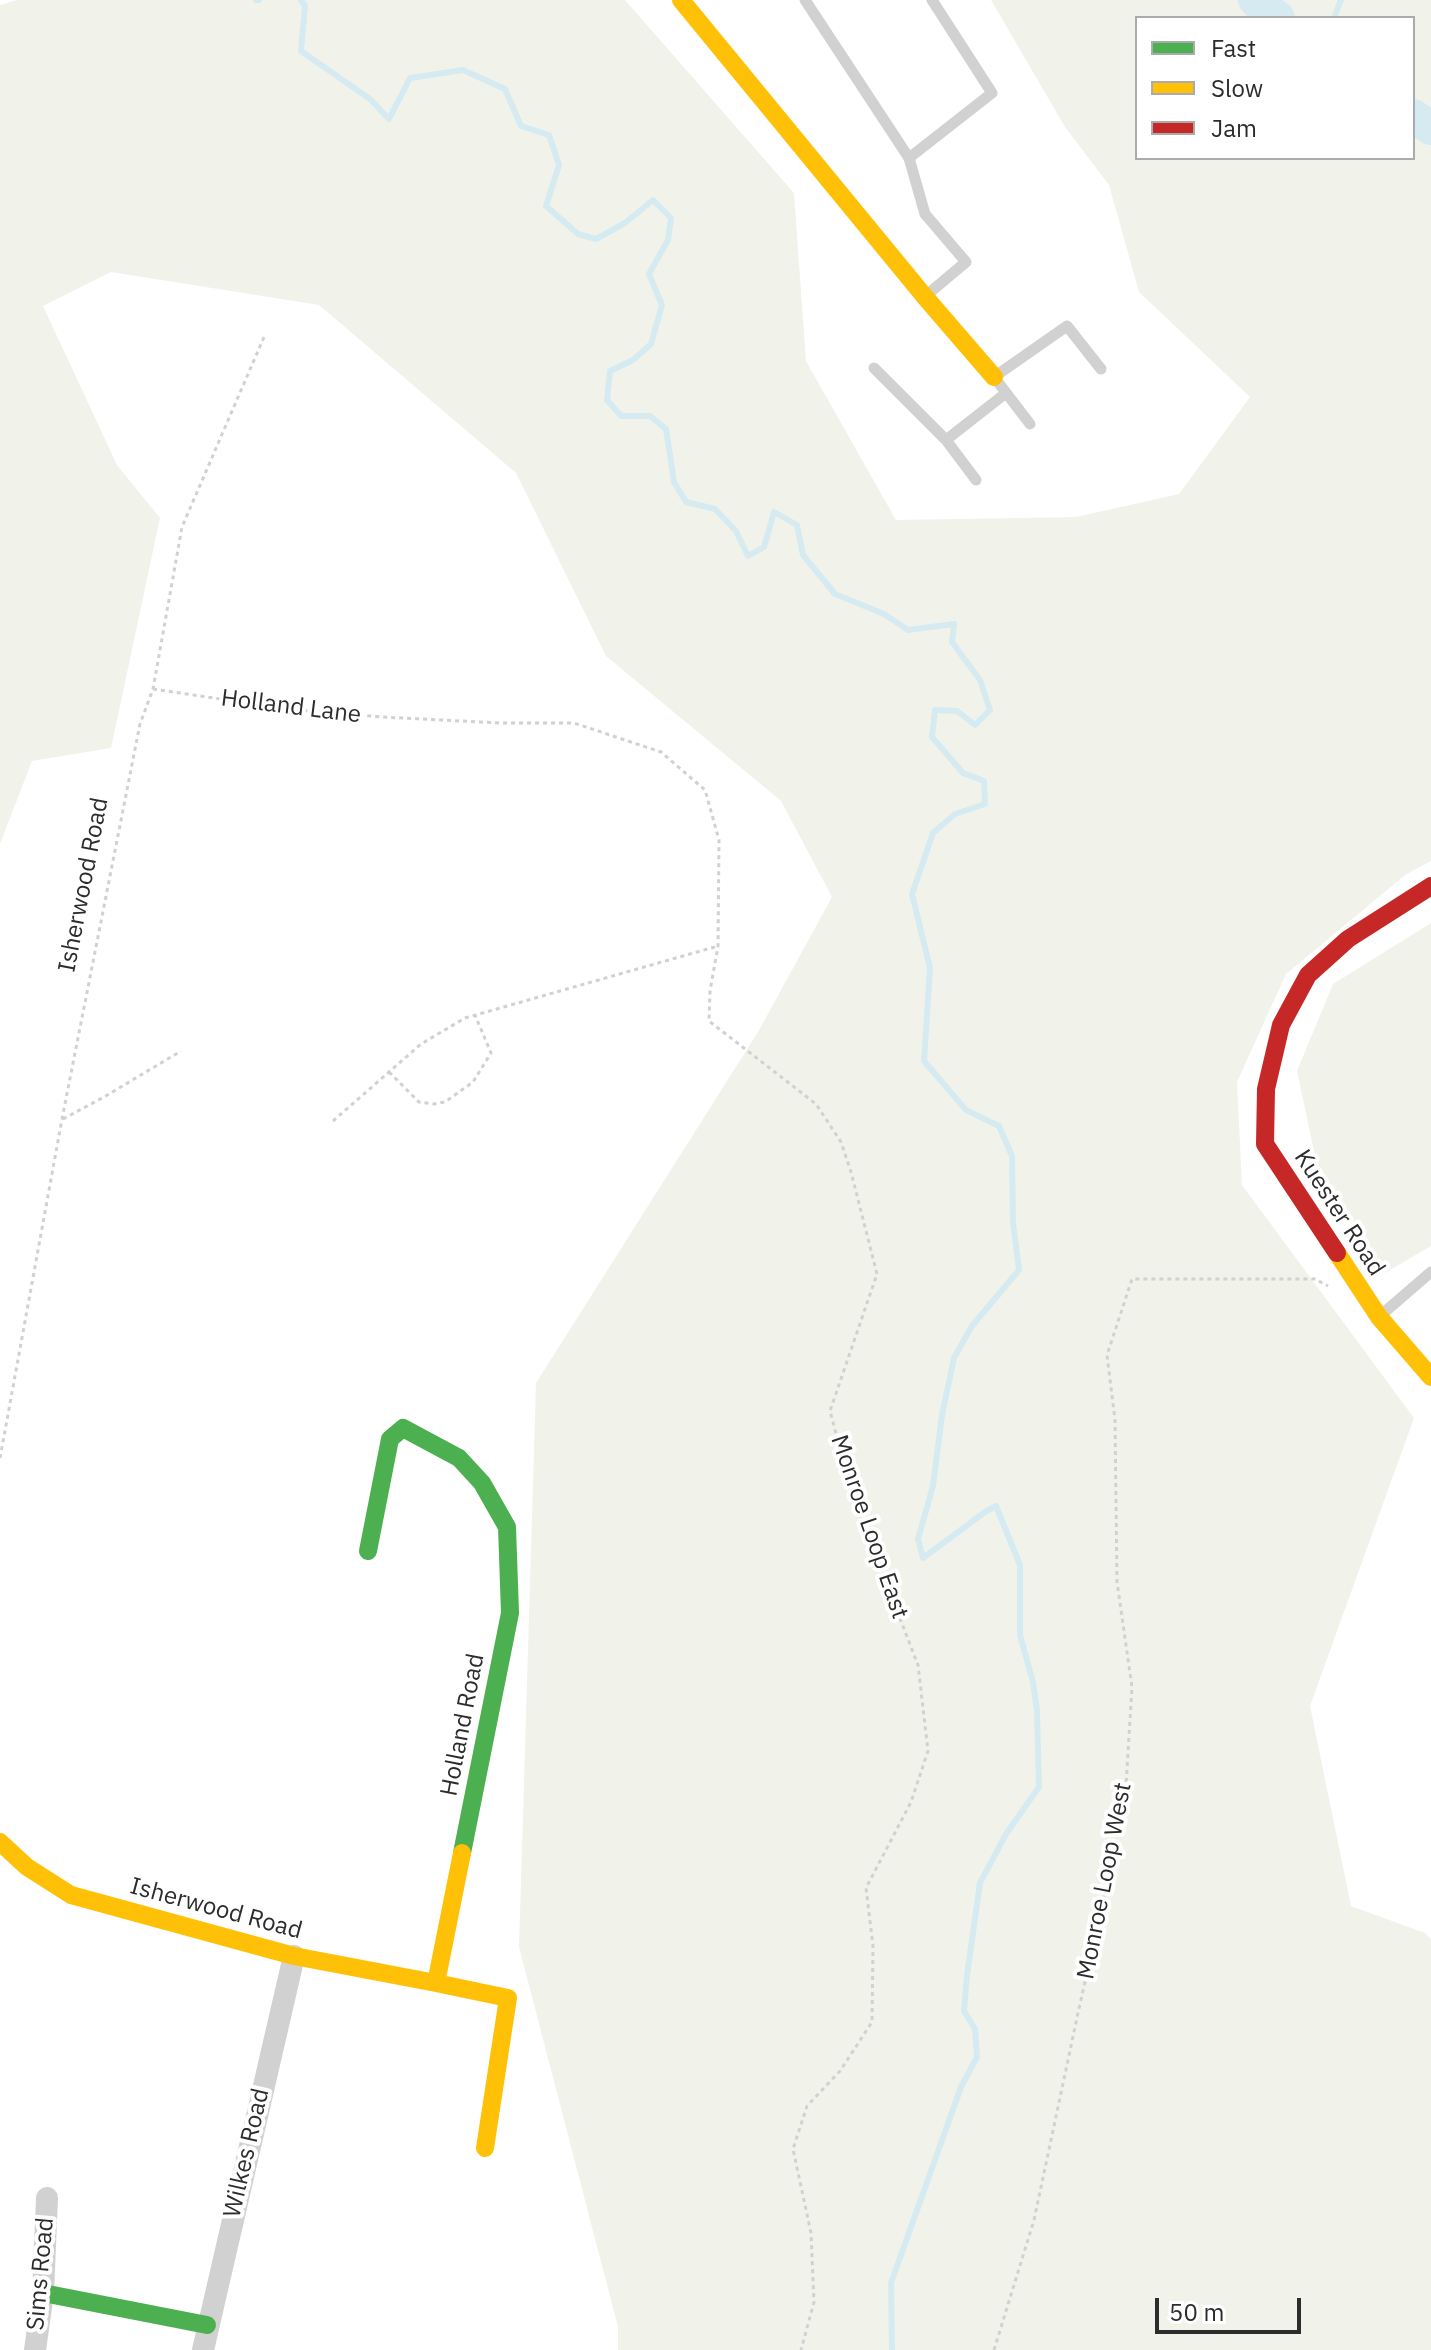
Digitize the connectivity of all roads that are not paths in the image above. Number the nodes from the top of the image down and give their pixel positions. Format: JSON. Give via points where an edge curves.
{"nodes":[{"id":1,"x":681,"y":0,"type":"edge"},
{"id":2,"x":805,"y":0,"type":"edge"},
{"id":3,"x":932,"y":0,"type":"edge"},
{"id":4,"x":909,"y":158,"type":"junction"},
{"id":5,"x":925,"y":297,"type":"junction"},
{"id":6,"x":874,"y":368,"type":"dead end"},
{"id":7,"x":1101,"y":369,"type":"dead end"},
{"id":8,"x":994,"y":377,"type":"junction"},
{"id":9,"x":1006,"y":393,"type":"junction"},
{"id":10,"x":1030,"y":424,"type":"dead end"},
{"id":11,"x":946,"y":440,"type":"junction"},
{"id":12,"x":976,"y":480,"type":"dead end"},
{"id":13,"x":1431,"y":886,"type":"edge"},
{"id":14,"x":1431,"y":1272,"type":"edge"},
{"id":15,"x":1379,"y":1317,"type":"junction"},
{"id":16,"x":1431,"y":1377,"type":"edge"},
{"id":17,"x":368,"y":1551,"type":"dead end"},
{"id":18,"x":0,"y":1842,"type":"edge"},
{"id":19,"x":294,"y":1956,"type":"junction"},
{"id":20,"x":436,"y":1983,"type":"junction"},
{"id":21,"x":485,"y":2148,"type":"dead end"},
{"id":22,"x":47,"y":2198,"type":"dead end"},
{"id":23,"x":43,"y":2293,"type":"junction"},
{"id":24,"x":207,"y":2325,"type":"junction"},
{"id":25,"x":35,"y":2350,"type":"edge"},
{"id":26,"x":203,"y":2350,"type":"edge"}],
"edges":[{"from":1,"to":5,"type":"street"},
{"from":2,"to":4,"type":"lane"},
{"from":3,"to":4,"type":"lane","via":[[992,93]]},
{"from":4,"to":5,"type":"lane","via":[[925,214],[966,262]]},
{"from":5,"to":8,"type":"street"},
{"from":6,"to":11,"type":"lane"},
{"from":7,"to":8,"type":"lane","via":[[1067,326]]},
{"from":8,"to":9,"type":"lane"},
{"from":9,"to":10,"type":"lane"},
{"from":9,"to":11,"type":"lane"},
{"from":11,"to":12,"type":"lane"},
{"from":13,"to":15,"type":"street","name":"Kuester Road","via":[[1348,939],[1308,975],[1281,1025],[1266,1089],[1265,1144]]},
{"from":14,"to":15,"type":"lane"},
{"from":15,"to":16,"type":"street","name":"Kuester Road"},
{"from":17,"to":20,"type":"street","name":"Holland Road","via":[[390,1439],[403,1428],[459,1458],[482,1483],[507,1527],[510,1613]]},
{"from":18,"to":19,"type":"street","name":"Isherwood Road","via":[[71,1895]]},
{"from":19,"to":20,"type":"street","name":"Isherwood Road"},
{"from":19,"to":24,"type":"street","name":"Wilkes Road"},
{"from":20,"to":21,"type":"street","via":[[508,1998]]},
{"from":22,"to":23,"type":"street","name":"Sims Road"},
{"from":23,"to":24,"type":"street"},
{"from":23,"to":25,"type":"street","name":"Sims Road"},
{"from":24,"to":26,"type":"street","name":"Wilkes Road"}]}
